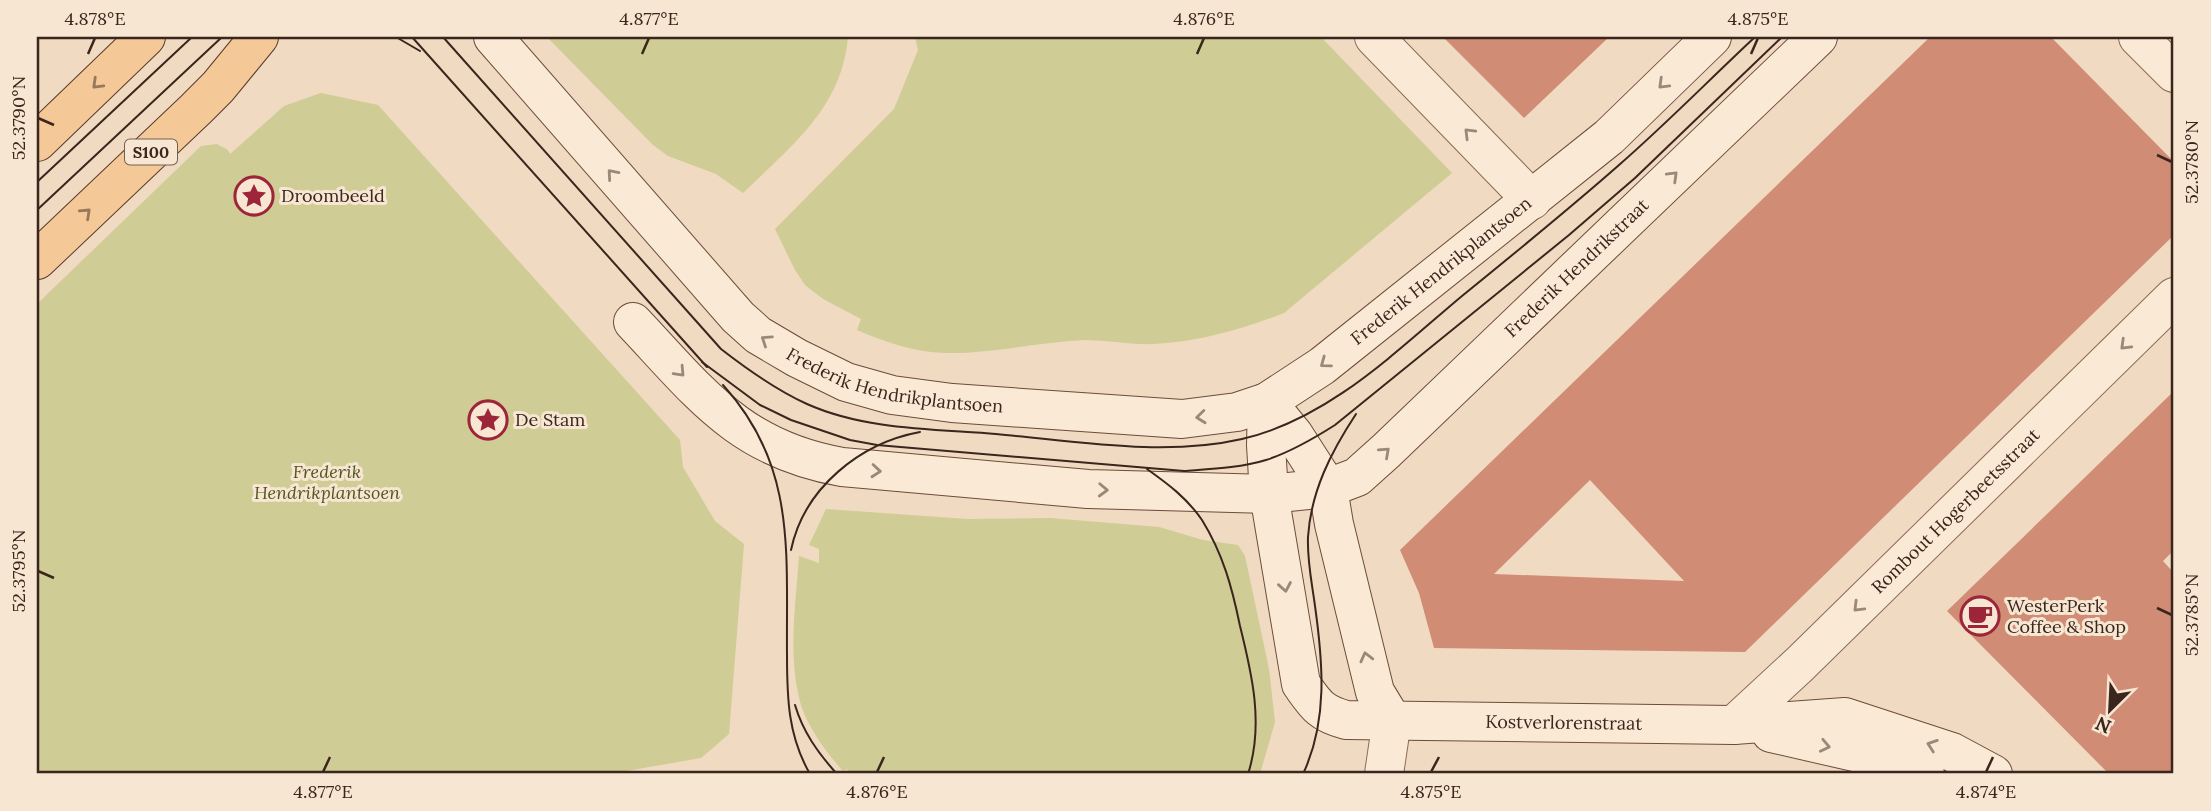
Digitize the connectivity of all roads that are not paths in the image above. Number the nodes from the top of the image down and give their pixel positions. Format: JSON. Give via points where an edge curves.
{"nodes":[{"id":1,"x":146,"y":37,"type":"edge"},
{"id":2,"x":259,"y":37,"type":"edge"},
{"id":3,"x":493,"y":37,"type":"edge"},
{"id":4,"x":1374,"y":37,"type":"edge"},
{"id":5,"x":1712,"y":37,"type":"edge"},
{"id":6,"x":1818,"y":37,"type":"edge"},
{"id":7,"x":2138,"y":37,"type":"edge"},
{"id":8,"x":2174,"y":73,"type":"edge"},
{"id":9,"x":37,"y":142,"type":"edge"},
{"id":10,"x":1532,"y":200,"type":"junction"},
{"id":11,"x":37,"y":260,"type":"edge"},
{"id":12,"x":2174,"y":297,"type":"edge"},
{"id":13,"x":633,"y":322,"type":"dead end"},
{"id":14,"x":1267,"y":401,"type":"junction"},
{"id":15,"x":1328,"y":488,"type":"junction"},
{"id":16,"x":1269,"y":494,"type":"junction"},
{"id":17,"x":1392,"y":720,"type":"junction"},
{"id":18,"x":1734,"y":724,"type":"junction"},
{"id":19,"x":1384,"y":774,"type":"edge"},
{"id":20,"x":1925,"y":774,"type":"edge"},
{"id":21,"x":1993,"y":774,"type":"edge"}],
"edges":[{"from":1,"to":9,"type":"main road","one_way":true},
{"from":11,"to":2,"type":"main road","number":"S100","one_way":true,"via":[[204,102]]},
{"from":14,"to":3,"type":"street","name":"Frederik Hendrikplantsoen","one_way":true,"via":[[1237,412],[1182,419],[921,399],[846,382],[775,346],[746,325]]},
{"from":10,"to":4,"type":"street","name":"Frederik Hendrikplantsoen","one_way":true},
{"from":5,"to":10,"type":"street","one_way":true,"via":[[1609,137]]},
{"from":15,"to":6,"type":"street","name":"Frederik Hendrikstraat","one_way":true,"via":[[1357,477],[1386,451]]},
{"from":7,"to":8,"type":"street"},
{"from":10,"to":14,"type":"street","name":"Frederik Hendrikplantsoen","one_way":true,"via":[[1322,366]]},
{"from":12,"to":18,"type":"street","name":"Rombout Hogerbeetsstraat","one_way":true},
{"from":13,"to":16,"type":"street","one_way":true,"via":[[733,423],[780,450],[817,463],[1088,489]]},
{"from":14,"to":15,"type":"street"},
{"from":14,"to":16,"type":"street"},
{"from":15,"to":16,"type":"street"},
{"from":17,"to":15,"type":"street","one_way":true,"via":[[1375,692]]},
{"from":16,"to":17,"type":"street","one_way":true,"via":[[1301,684],[1330,716]]},
{"from":17,"to":18,"type":"street","name":"Kostverlorenstraat"},
{"from":17,"to":19,"type":"street"},
{"from":18,"to":20,"type":"street","name":"Kostverlorenstraat","one_way":true,"via":[[1863,754]]},
{"from":21,"to":18,"type":"street","name":"Kostverlorenstraat","one_way":true,"via":[[1952,752],[1845,718]]}]}
